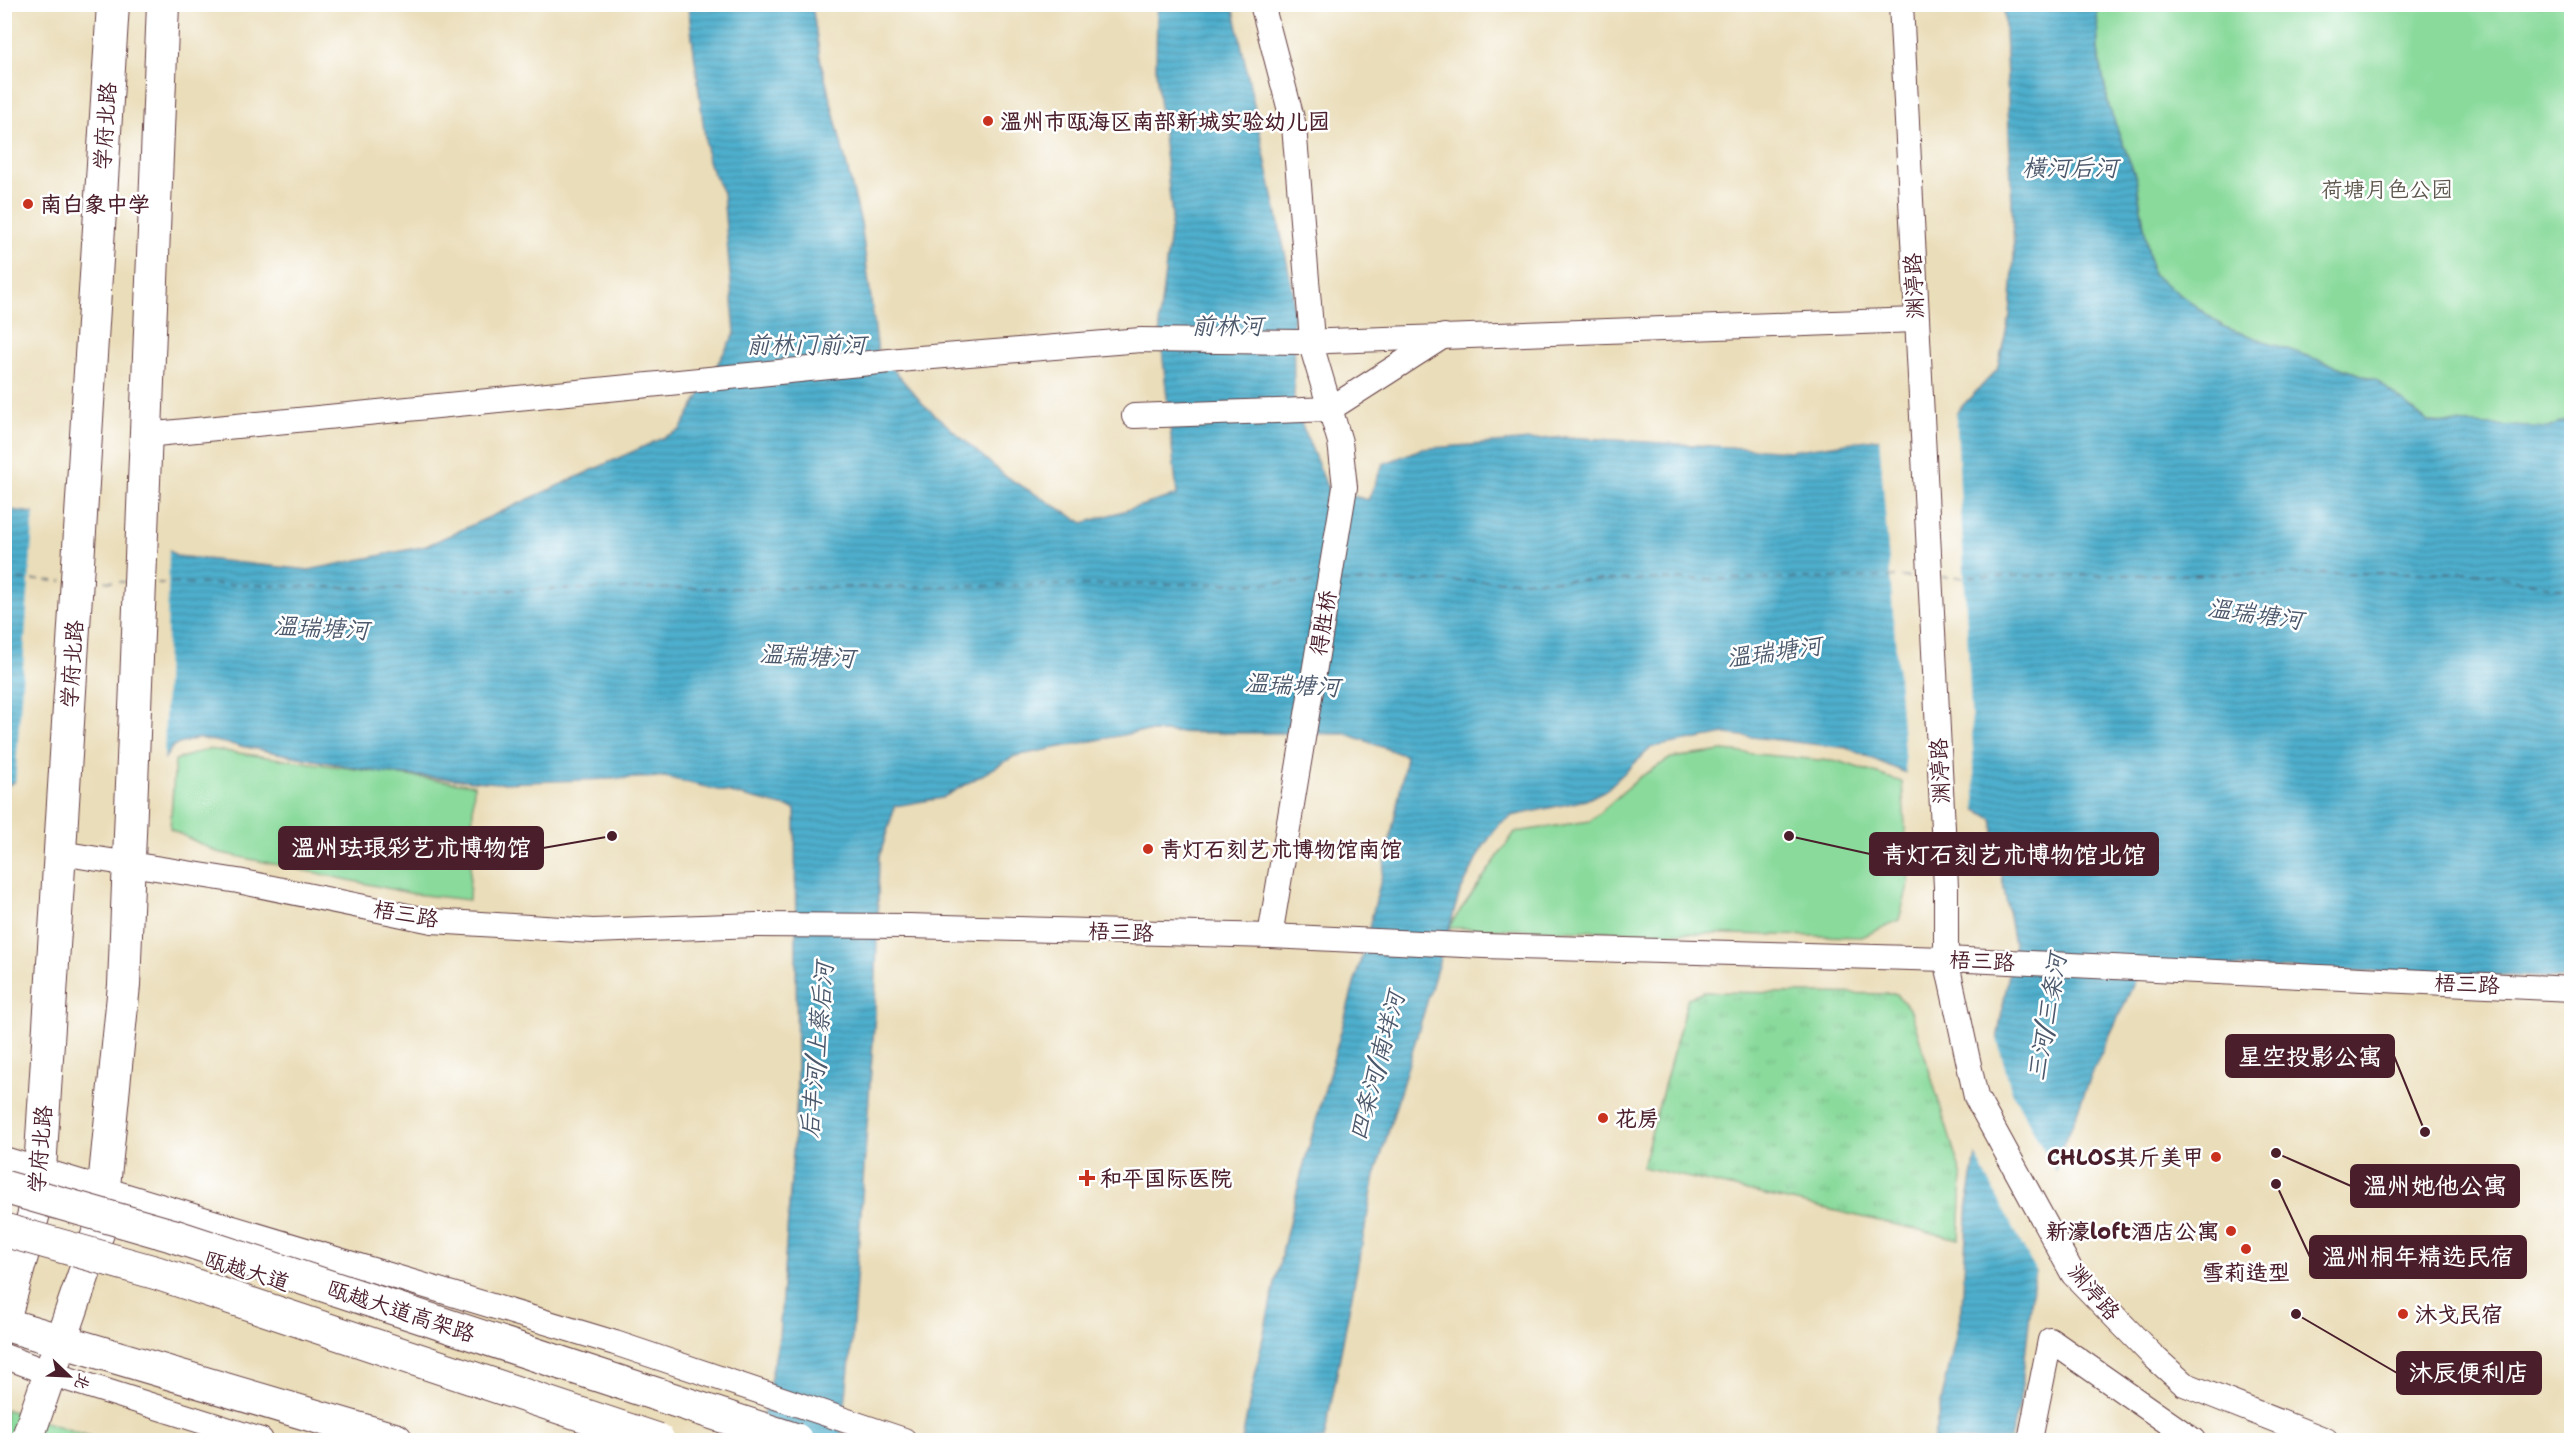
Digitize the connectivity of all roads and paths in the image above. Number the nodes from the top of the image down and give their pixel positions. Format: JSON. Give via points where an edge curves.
{"nodes":[{"id":1,"x":113,"y":4,"type":"edge"},
{"id":2,"x":163,"y":4,"type":"edge"},
{"id":3,"x":1262,"y":4,"type":"edge"},
{"id":4,"x":1901,"y":4,"type":"edge"},
{"id":5,"x":1916,"y":320,"type":"junction"},
{"id":6,"x":1444,"y":336,"type":"junction"},
{"id":7,"x":1307,"y":341,"type":"junction"},
{"id":8,"x":1330,"y":409,"type":"junction"},
{"id":9,"x":1134,"y":416,"type":"dead end"},
{"id":10,"x":146,"y":435,"type":"junction"},
{"id":11,"x":60,"y":853,"type":"junction"},
{"id":12,"x":129,"y":864,"type":"junction"},
{"id":13,"x":1270,"y":936,"type":"junction"},
{"id":14,"x":1946,"y":959,"type":"junction"},
{"id":15,"x":2571,"y":989,"type":"edge"},
{"id":16,"x":4,"y":1160,"type":"edge"},
{"id":17,"x":40,"y":1170,"type":"junction"},
{"id":18,"x":4,"y":1187,"type":"edge"},
{"id":19,"x":104,"y":1189,"type":"junction"},
{"id":20,"x":4,"y":1197,"type":"edge"},
{"id":21,"x":36,"y":1206,"type":"junction"},
{"id":22,"x":100,"y":1227,"type":"junction"},
{"id":23,"x":4,"y":1230,"type":"edge"},
{"id":24,"x":4,"y":1322,"type":"edge"},
{"id":25,"x":62,"y":1342,"type":"junction"},
{"id":26,"x":4,"y":1356,"type":"edge"},
{"id":27,"x":52,"y":1374,"type":"junction"},
{"id":28,"x":282,"y":1407,"type":"junction"},
{"id":29,"x":750,"y":1437,"type":"edge"},
{"id":30,"x":27,"y":1440,"type":"edge"},
{"id":31,"x":261,"y":1440,"type":"edge"},
{"id":32,"x":361,"y":1440,"type":"edge"},
{"id":33,"x":396,"y":1440,"type":"edge"},
{"id":34,"x":658,"y":1440,"type":"edge"},
{"id":35,"x":796,"y":1440,"type":"edge"},
{"id":36,"x":904,"y":1440,"type":"edge"},
{"id":37,"x":2030,"y":1440,"type":"edge"},
{"id":38,"x":2193,"y":1440,"type":"edge"},
{"id":39,"x":2326,"y":1440,"type":"edge"}],
"edges":[{"from":1,"to":11,"type":"main road","name":"学府北路"},
{"from":2,"to":10,"type":"main road"},
{"from":3,"to":7,"type":"street","name":"得胜桥","via":[[1294,126]]},
{"from":4,"to":5,"type":"street","name":"渊渟路"},
{"from":5,"to":6,"type":"street"},
{"from":5,"to":14,"type":"street","name":"渊渟路","via":[[1946,887]]},
{"from":6,"to":7,"type":"street"},
{"from":6,"to":8,"type":"street"},
{"from":7,"to":8,"type":"street","name":"得胜桥"},
{"from":7,"to":10,"type":"street","via":[[1141,340],[686,380]]},
{"from":8,"to":9,"type":"street"},
{"from":8,"to":13,"type":"street","name":"得胜桥","via":[[1340,442],[1345,487]]},
{"from":10,"to":12,"type":"main road"},
{"from":11,"to":12,"type":"street","name":"梧三路"},
{"from":11,"to":17,"type":"main road","name":"学府北路"},
{"from":12,"to":13,"type":"street","name":"梧三路","via":[[238,881],[432,921],[593,931],[909,926]]},
{"from":12,"to":19,"type":"main road","via":[[124,985]]},
{"from":13,"to":14,"type":"street","name":"梧三路"},
{"from":14,"to":15,"type":"street","name":"梧三路"},
{"from":14,"to":39,"type":"street","name":"渊渟路","via":[[1976,1097],[2073,1274],[2184,1384]]},
{"from":16,"to":17,"type":"street"},
{"from":17,"to":19,"type":"street"},
{"from":17,"to":21,"type":"main road","name":"学府北路"},
{"from":18,"to":35,"type":"highway","name":"瓯越大道高架路","bridge":true,"via":[[171,1235]]},
{"from":19,"to":22,"type":"main road"},
{"from":19,"to":36,"type":"street","via":[[615,1342]]},
{"from":20,"to":21,"type":"highway","name":"瓯越大道"},
{"from":21,"to":22,"type":"highway","name":"瓯越大道"},
{"from":21,"to":24,"type":"main road","name":"学府北路"},
{"from":22,"to":25,"type":"main road"},
{"from":22,"to":29,"type":"highway","name":"瓯越大道","via":[[358,1305],[634,1402]]},
{"from":23,"to":34,"type":"highway","name":"瓯越大道高架路","bridge":true,"via":[[157,1273]]},
{"from":24,"to":25,"type":"highway"},
{"from":25,"to":27,"type":"main road"},
{"from":25,"to":28,"type":"highway"},
{"from":26,"to":27,"type":"street"},
{"from":27,"to":30,"type":"main road"},
{"from":27,"to":31,"type":"street"},
{"from":28,"to":32,"type":"highway"},
{"from":28,"to":33,"type":"highway"},
{"from":37,"to":38,"type":"street","via":[[2050,1340]]}]}
